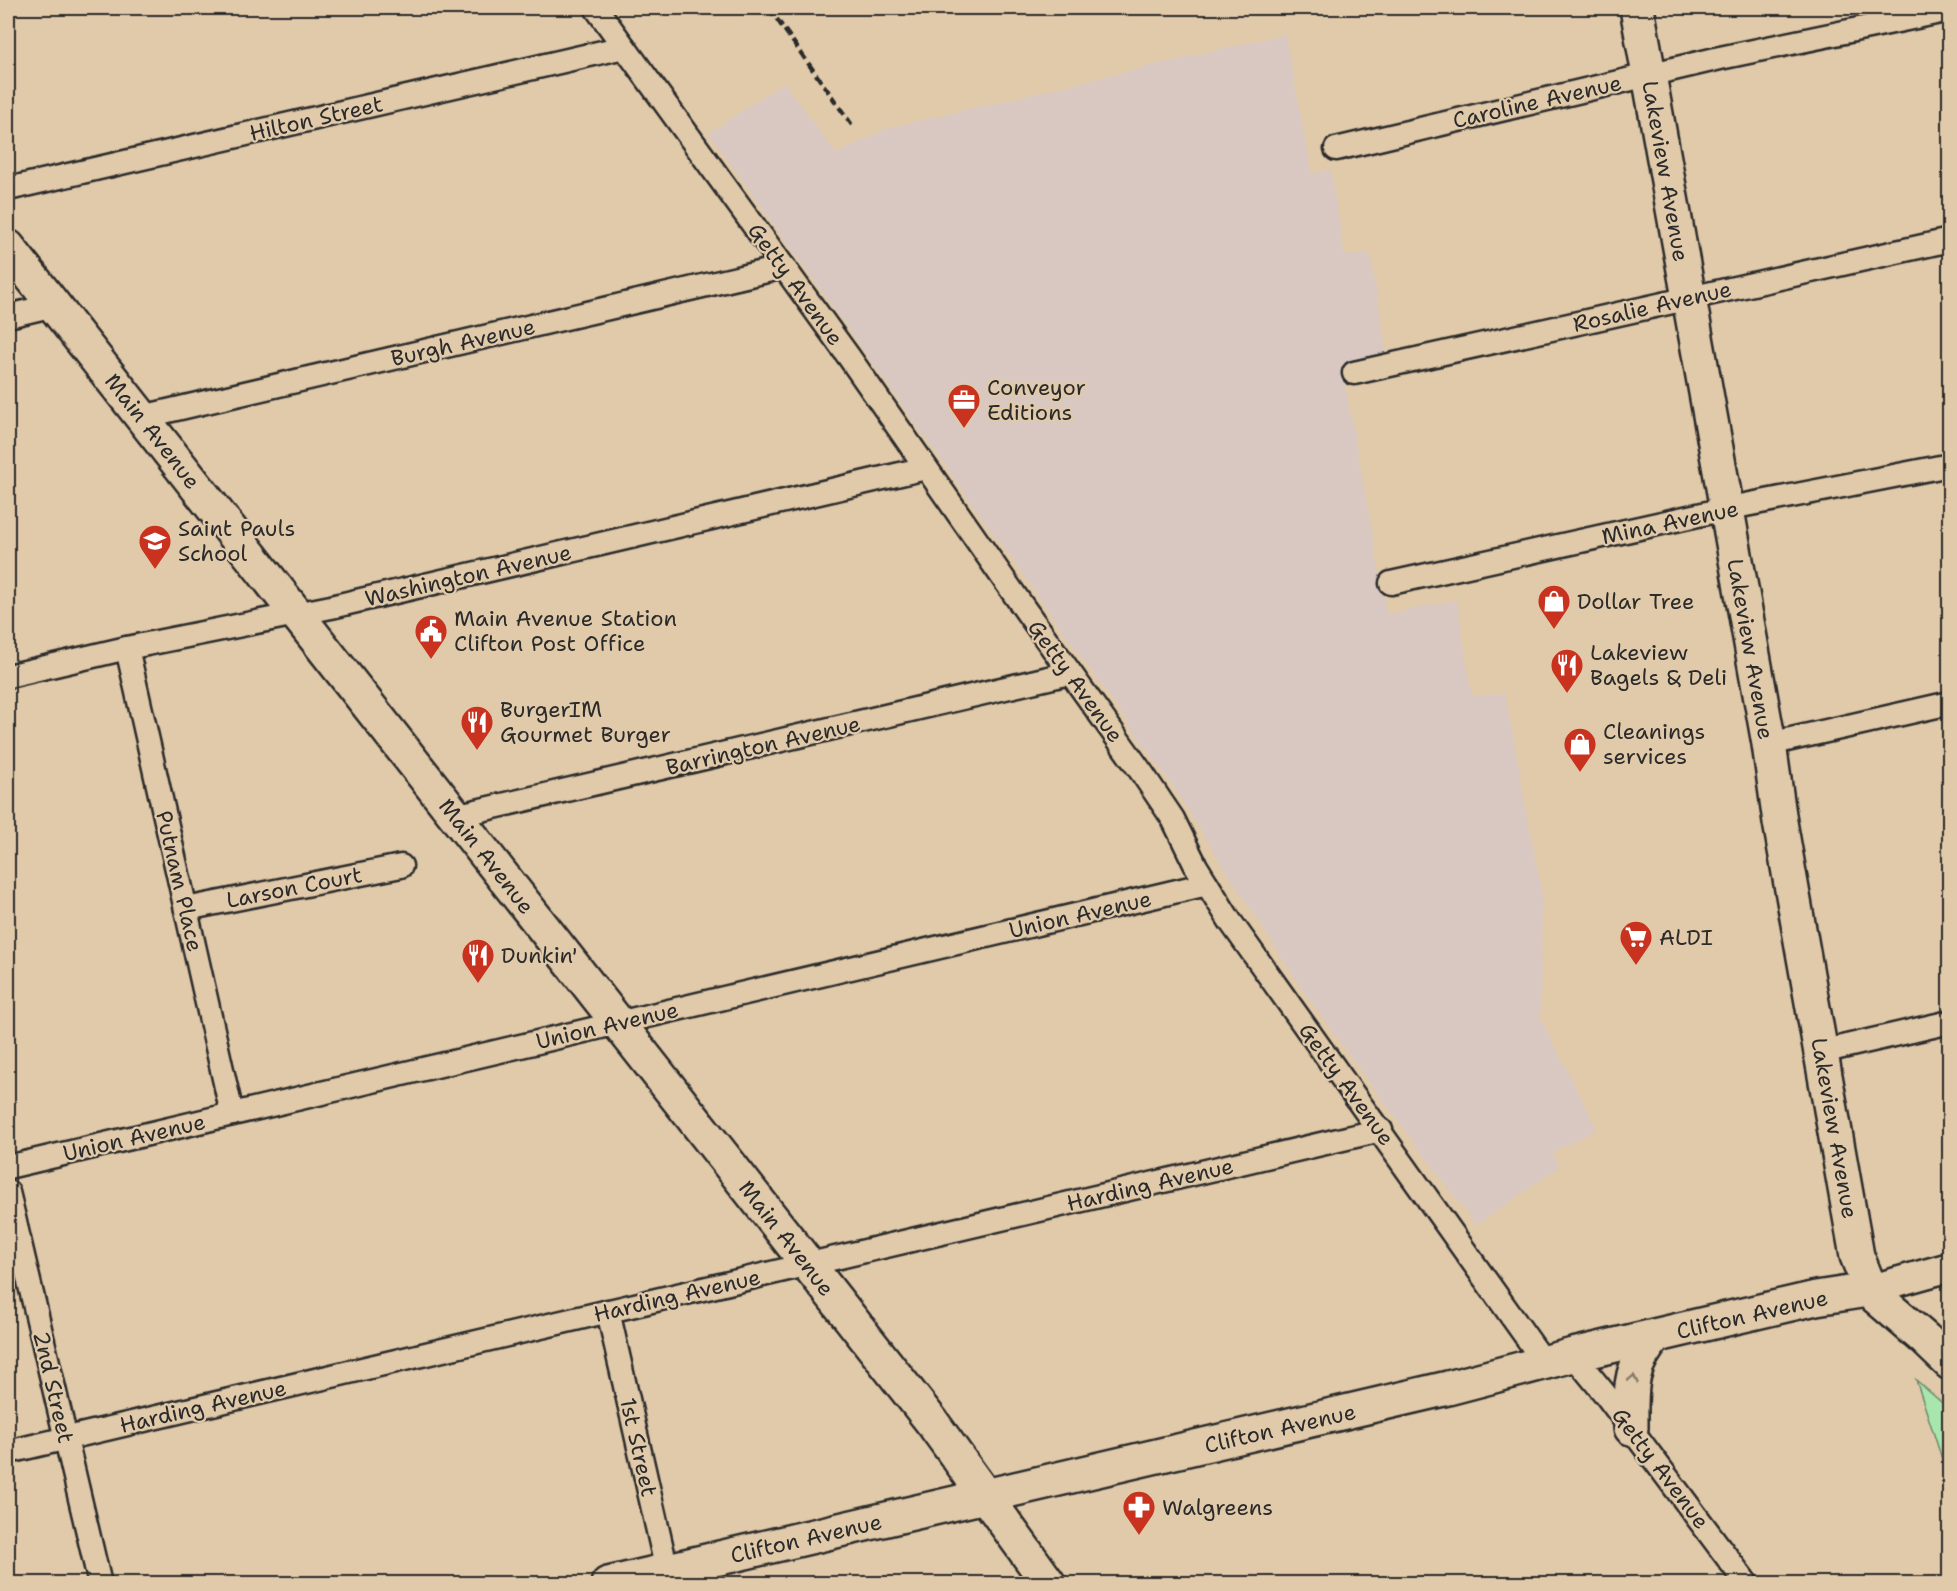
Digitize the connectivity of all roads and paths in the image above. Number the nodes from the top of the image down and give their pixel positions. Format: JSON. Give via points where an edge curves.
{"nodes":[{"id":1,"x":596,"y":8,"type":"edge"},
{"id":2,"x":1637,"y":8,"type":"edge"},
{"id":3,"x":1950,"y":10,"type":"edge"},
{"id":4,"x":624,"y":47,"type":"junction"},
{"id":5,"x":1649,"y":75,"type":"junction"},
{"id":6,"x":1336,"y":149,"type":"dead end"},
{"id":7,"x":8,"y":189,"type":"edge"},
{"id":8,"x":1950,"y":240,"type":"edge"},
{"id":9,"x":8,"y":247,"type":"edge"},
{"id":10,"x":784,"y":267,"type":"junction"},
{"id":11,"x":1688,"y":298,"type":"junction"},
{"id":12,"x":54,"y":305,"type":"junction"},
{"id":13,"x":8,"y":316,"type":"edge"},
{"id":14,"x":1354,"y":373,"type":"dead end"},
{"id":15,"x":142,"y":417,"type":"junction"},
{"id":16,"x":1950,"y":465,"type":"edge"},
{"id":17,"x":926,"y":468,"type":"junction"},
{"id":18,"x":1725,"y":509,"type":"junction"},
{"id":19,"x":1391,"y":583,"type":"dead end"},
{"id":20,"x":297,"y":614,"type":"junction"},
{"id":21,"x":127,"y":648,"type":"junction"},
{"id":22,"x":1070,"y":673,"type":"junction"},
{"id":23,"x":8,"y":676,"type":"edge"},
{"id":24,"x":1950,"y":703,"type":"edge"},
{"id":25,"x":1769,"y":744,"type":"junction"},
{"id":26,"x":455,"y":816,"type":"junction"},
{"id":27,"x":401,"y":866,"type":"dead end"},
{"id":28,"x":1207,"y":884,"type":"junction"},
{"id":29,"x":186,"y":909,"type":"junction"},
{"id":30,"x":1950,"y":1022,"type":"edge"},
{"id":31,"x":618,"y":1023,"type":"junction"},
{"id":32,"x":1821,"y":1052,"type":"junction"},
{"id":33,"x":232,"y":1114,"type":"junction"},
{"id":34,"x":1381,"y":1130,"type":"junction"},
{"id":35,"x":8,"y":1167,"type":"edge"},
{"id":36,"x":8,"y":1191,"type":"edge"},
{"id":37,"x":808,"y":1264,"type":"junction"},
{"id":38,"x":1950,"y":1267,"type":"edge"},
{"id":39,"x":1868,"y":1290,"type":"junction"},
{"id":40,"x":608,"y":1311,"type":"junction"},
{"id":41,"x":1656,"y":1336,"type":"junction"},
{"id":42,"x":1558,"y":1359,"type":"junction"},
{"id":43,"x":1950,"y":1364,"type":"edge"},
{"id":44,"x":1631,"y":1428,"type":"junction"},
{"id":45,"x":66,"y":1438,"type":"junction"},
{"id":46,"x":8,"y":1452,"type":"edge"},
{"id":47,"x":986,"y":1496,"type":"junction"},
{"id":48,"x":669,"y":1577,"type":"edge"},
{"id":49,"x":100,"y":1584,"type":"edge"},
{"id":50,"x":608,"y":1584,"type":"edge"},
{"id":51,"x":1049,"y":1584,"type":"edge"},
{"id":52,"x":1747,"y":1584,"type":"edge"}],
"edges":[{"from":1,"to":4,"type":"street","name":"Getty Avenue"},
{"from":2,"to":5,"type":"main road","name":"Lakeview Avenue"},
{"from":3,"to":5,"type":"street","name":"Caroline Avenue"},
{"from":4,"to":7,"type":"street","name":"Hilton Street"},
{"from":4,"to":10,"type":"street","name":"Getty Avenue"},
{"from":5,"to":6,"type":"street","name":"Caroline Avenue"},
{"from":5,"to":11,"type":"main road","name":"Lakeview Avenue"},
{"from":8,"to":11,"type":"street","name":"Rosalie Avenue"},
{"from":9,"to":12,"type":"main road","name":"Main Avenue"},
{"from":10,"to":15,"type":"street","name":"Burgh Avenue"},
{"from":10,"to":17,"type":"street","name":"Getty Avenue"},
{"from":11,"to":14,"type":"street","name":"Rosalie Avenue"},
{"from":11,"to":18,"type":"main road","name":"Lakeview Avenue"},
{"from":12,"to":13,"type":"street"},
{"from":12,"to":15,"type":"main road","name":"Main Avenue"},
{"from":15,"to":20,"type":"main road","name":"Main Avenue"},
{"from":16,"to":18,"type":"street","name":"Mina Avenue"},
{"from":17,"to":20,"type":"street","name":"Washington Avenue"},
{"from":17,"to":22,"type":"street","name":"Getty Avenue"},
{"from":18,"to":19,"type":"street","name":"Mina Avenue"},
{"from":18,"to":25,"type":"main road","name":"Lakeview Avenue"},
{"from":20,"to":21,"type":"street","name":"Washington Avenue"},
{"from":20,"to":26,"type":"main road","name":"Main Avenue"},
{"from":21,"to":23,"type":"street","name":"Washington Avenue"},
{"from":21,"to":29,"type":"street","name":"Putnam Place"},
{"from":22,"to":26,"type":"street","name":"Barrington Avenue"},
{"from":22,"to":28,"type":"street","name":"Getty Avenue","via":[[1173,819]]},
{"from":24,"to":25,"type":"street"},
{"from":25,"to":32,"type":"main road","name":"Lakeview Avenue"},
{"from":26,"to":31,"type":"main road","name":"Main Avenue"},
{"from":27,"to":29,"type":"street","name":"Larson Court"},
{"from":28,"to":31,"type":"street","name":"Union Avenue"},
{"from":28,"to":34,"type":"street","name":"Getty Avenue"},
{"from":29,"to":33,"type":"street","name":"Putnam Place"},
{"from":30,"to":32,"type":"street"},
{"from":31,"to":33,"type":"street","name":"Union Avenue"},
{"from":31,"to":37,"type":"main road","name":"Main Avenue"},
{"from":32,"to":39,"type":"main road","name":"Lakeview Avenue","via":[[1857,1256]]},
{"from":33,"to":35,"type":"street","name":"Union Avenue"},
{"from":34,"to":37,"type":"street","name":"Harding Avenue"},
{"from":34,"to":42,"type":"street","name":"Getty Avenue"},
{"from":36,"to":45,"type":"street","name":"2nd Street"},
{"from":37,"to":40,"type":"street","name":"Harding Avenue"},
{"from":37,"to":47,"type":"main road","name":"Main Avenue"},
{"from":38,"to":39,"type":"street","name":"Clifton Avenue"},
{"from":39,"to":41,"type":"main road","name":"Clifton Avenue","via":[[1816,1298]]},
{"from":39,"to":43,"type":"main road"},
{"from":40,"to":45,"type":"street","name":"Harding Avenue"},
{"from":40,"to":48,"type":"street","name":"1st Street"},
{"from":41,"to":42,"type":"main road","name":"Clifton Avenue"},
{"from":44,"to":41,"type":"main road","one_way":true,"via":[[1634,1374],[1639,1359]]},
{"from":42,"to":44,"type":"street","name":"Getty Avenue"},
{"from":42,"to":47,"type":"main road","name":"Clifton Avenue"},
{"from":44,"to":52,"type":"street","name":"Getty Avenue"},
{"from":45,"to":46,"type":"street","name":"Harding Avenue"},
{"from":45,"to":49,"type":"street","name":"2nd Street"},
{"from":47,"to":48,"type":"main road","name":"Clifton Avenue"},
{"from":47,"to":51,"type":"main road","name":"Main Avenue"},
{"from":48,"to":50,"type":"main road","name":"Clifton Avenue"}]}
